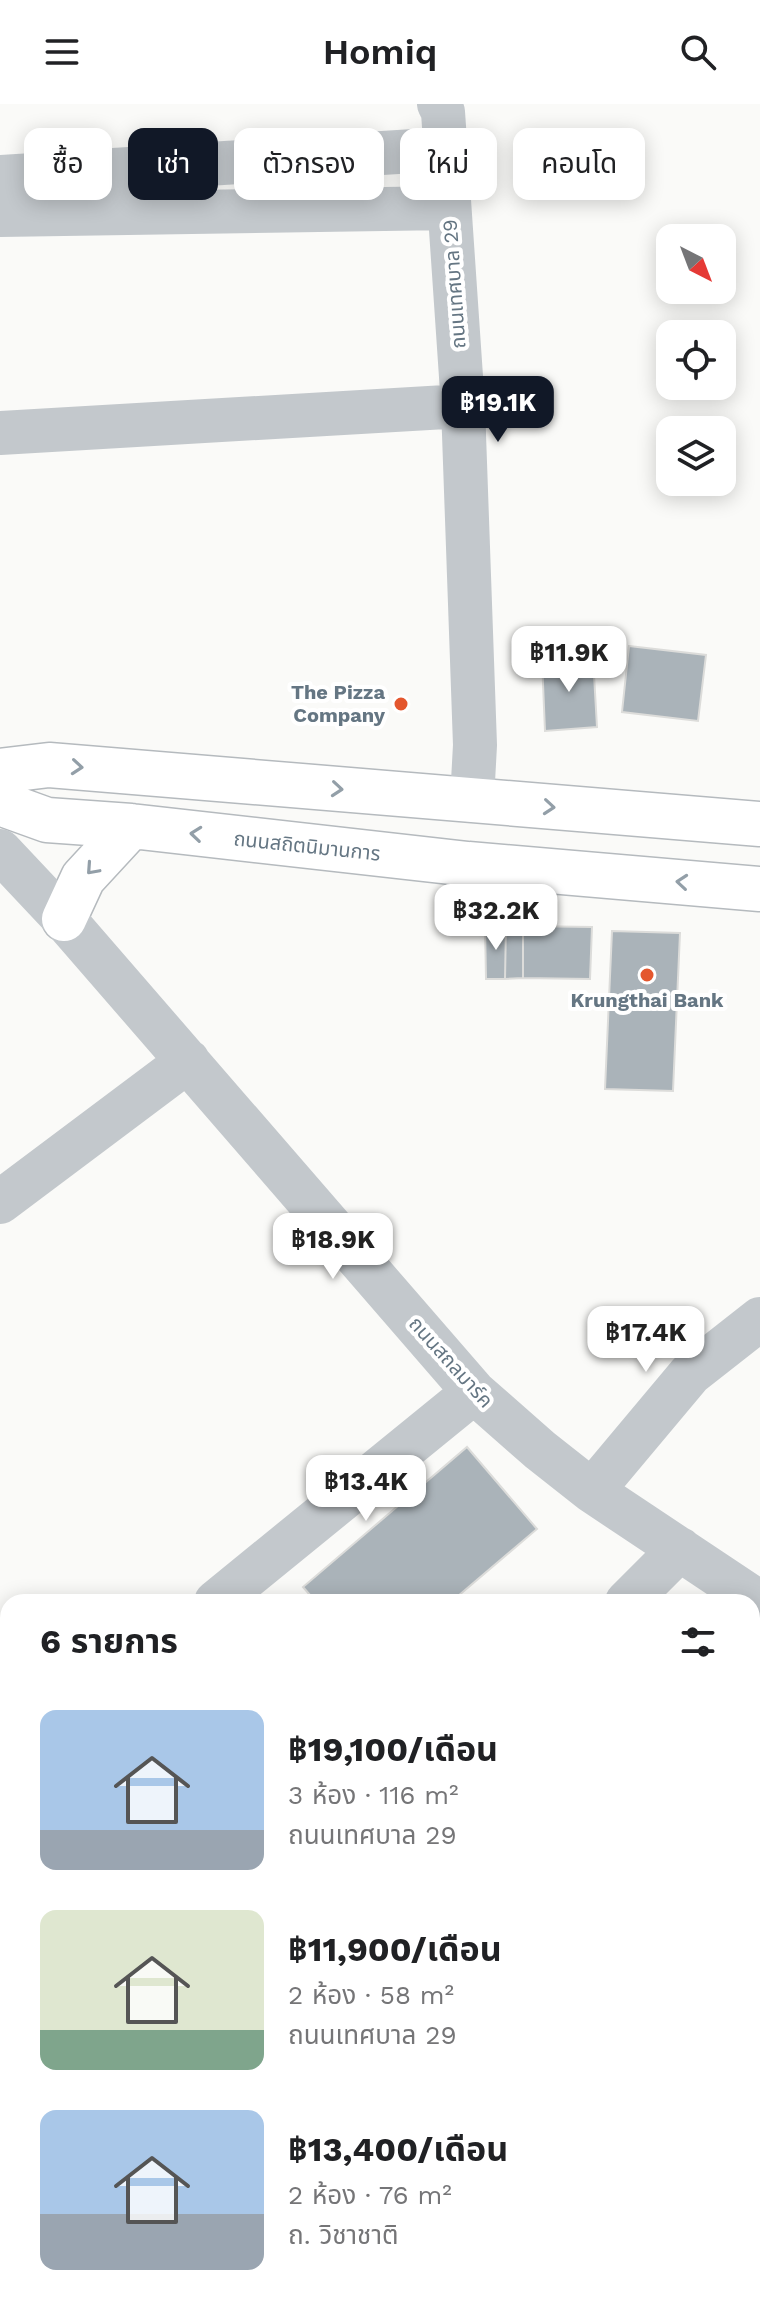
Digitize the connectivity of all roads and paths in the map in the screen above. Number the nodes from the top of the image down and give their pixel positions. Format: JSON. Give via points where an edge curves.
{"nodes":[{"id":1,"x":439,"y":104,"type":"edge"},
{"id":2,"x":444,"y":128,"type":"edge"},
{"id":3,"x":400,"y":152,"type":"edge"},
{"id":4,"x":0,"y":177,"type":"edge"},
{"id":5,"x":449,"y":200,"type":"edge"},
{"id":6,"x":449,"y":208,"type":"junction"},
{"id":7,"x":0,"y":215,"type":"edge"},
{"id":8,"x":463,"y":406,"type":"junction"},
{"id":9,"x":0,"y":433,"type":"edge"},
{"id":10,"x":0,"y":771,"type":"edge"},
{"id":11,"x":472,"y":800,"type":"junction"},
{"id":12,"x":0,"y":803,"type":"edge"},
{"id":13,"x":760,"y":824,"type":"edge"},
{"id":14,"x":131,"y":826,"type":"junction"},
{"id":15,"x":0,"y":851,"type":"edge"},
{"id":16,"x":468,"y":864,"type":"junction"},
{"id":17,"x":760,"y":889,"type":"edge"},
{"id":18,"x":64,"y":919,"type":"junction"},
{"id":19,"x":188,"y":1061,"type":"junction"},
{"id":20,"x":0,"y":1202,"type":"edge"},
{"id":21,"x":760,"y":1319,"type":"edge"},
{"id":22,"x":474,"y":1392,"type":"junction"},
{"id":23,"x":592,"y":1491,"type":"junction"},
{"id":24,"x":680,"y":1549,"type":"junction"},
{"id":25,"x":226,"y":1594,"type":"edge"},
{"id":26,"x":635,"y":1594,"type":"edge"},
{"id":27,"x":747,"y":1594,"type":"edge"}],
"edges":[{"from":1,"to":2,"type":"street","name":"ถนนเทศบาล 29"},
{"from":3,"to":4,"type":"street"},
{"from":5,"to":6,"type":"street","name":"ถนนเทศบาล 29"},
{"from":6,"to":7,"type":"street"},
{"from":6,"to":8,"type":"street","name":"ถนนเทศบาล 29"},
{"from":8,"to":9,"type":"street"},
{"from":8,"to":11,"type":"street","name":"ถนนเทศบาล 29","via":[[475,745]]},
{"from":10,"to":11,"type":"main road","one_way":true,"via":[[49,765]]},
{"from":11,"to":13,"type":"main road","one_way":true},
{"from":11,"to":16,"type":"main road"},
{"from":12,"to":14,"type":"main road","name":"ถนนสถิตนิมานการ","via":[[47,820]]},
{"from":16,"to":14,"type":"main road","name":"ถนนสถิตนิมานการ","one_way":true},
{"from":14,"to":18,"type":"main road","one_way":true,"via":[[83,878]]},
{"from":15,"to":18,"type":"street","name":"ถนนสถลมาร์ค"},
{"from":17,"to":16,"type":"main road","name":"ถนนสถิตนิมานการ","one_way":true},
{"from":18,"to":19,"type":"street","name":"ถนนสถลมาร์ค"},
{"from":19,"to":20,"type":"street"},
{"from":19,"to":22,"type":"street","name":"ถนนสถลมาร์ค"},
{"from":21,"to":23,"type":"street","via":[[690,1374]]},
{"from":22,"to":23,"type":"street","name":"ถนนสถลมาร์ค"},
{"from":22,"to":25,"type":"street"},
{"from":23,"to":24,"type":"street","name":"ถนนสถลมาร์ค"},
{"from":24,"to":26,"type":"street"},
{"from":24,"to":27,"type":"street","name":"ถนนสถลมาร์ค"}]}
